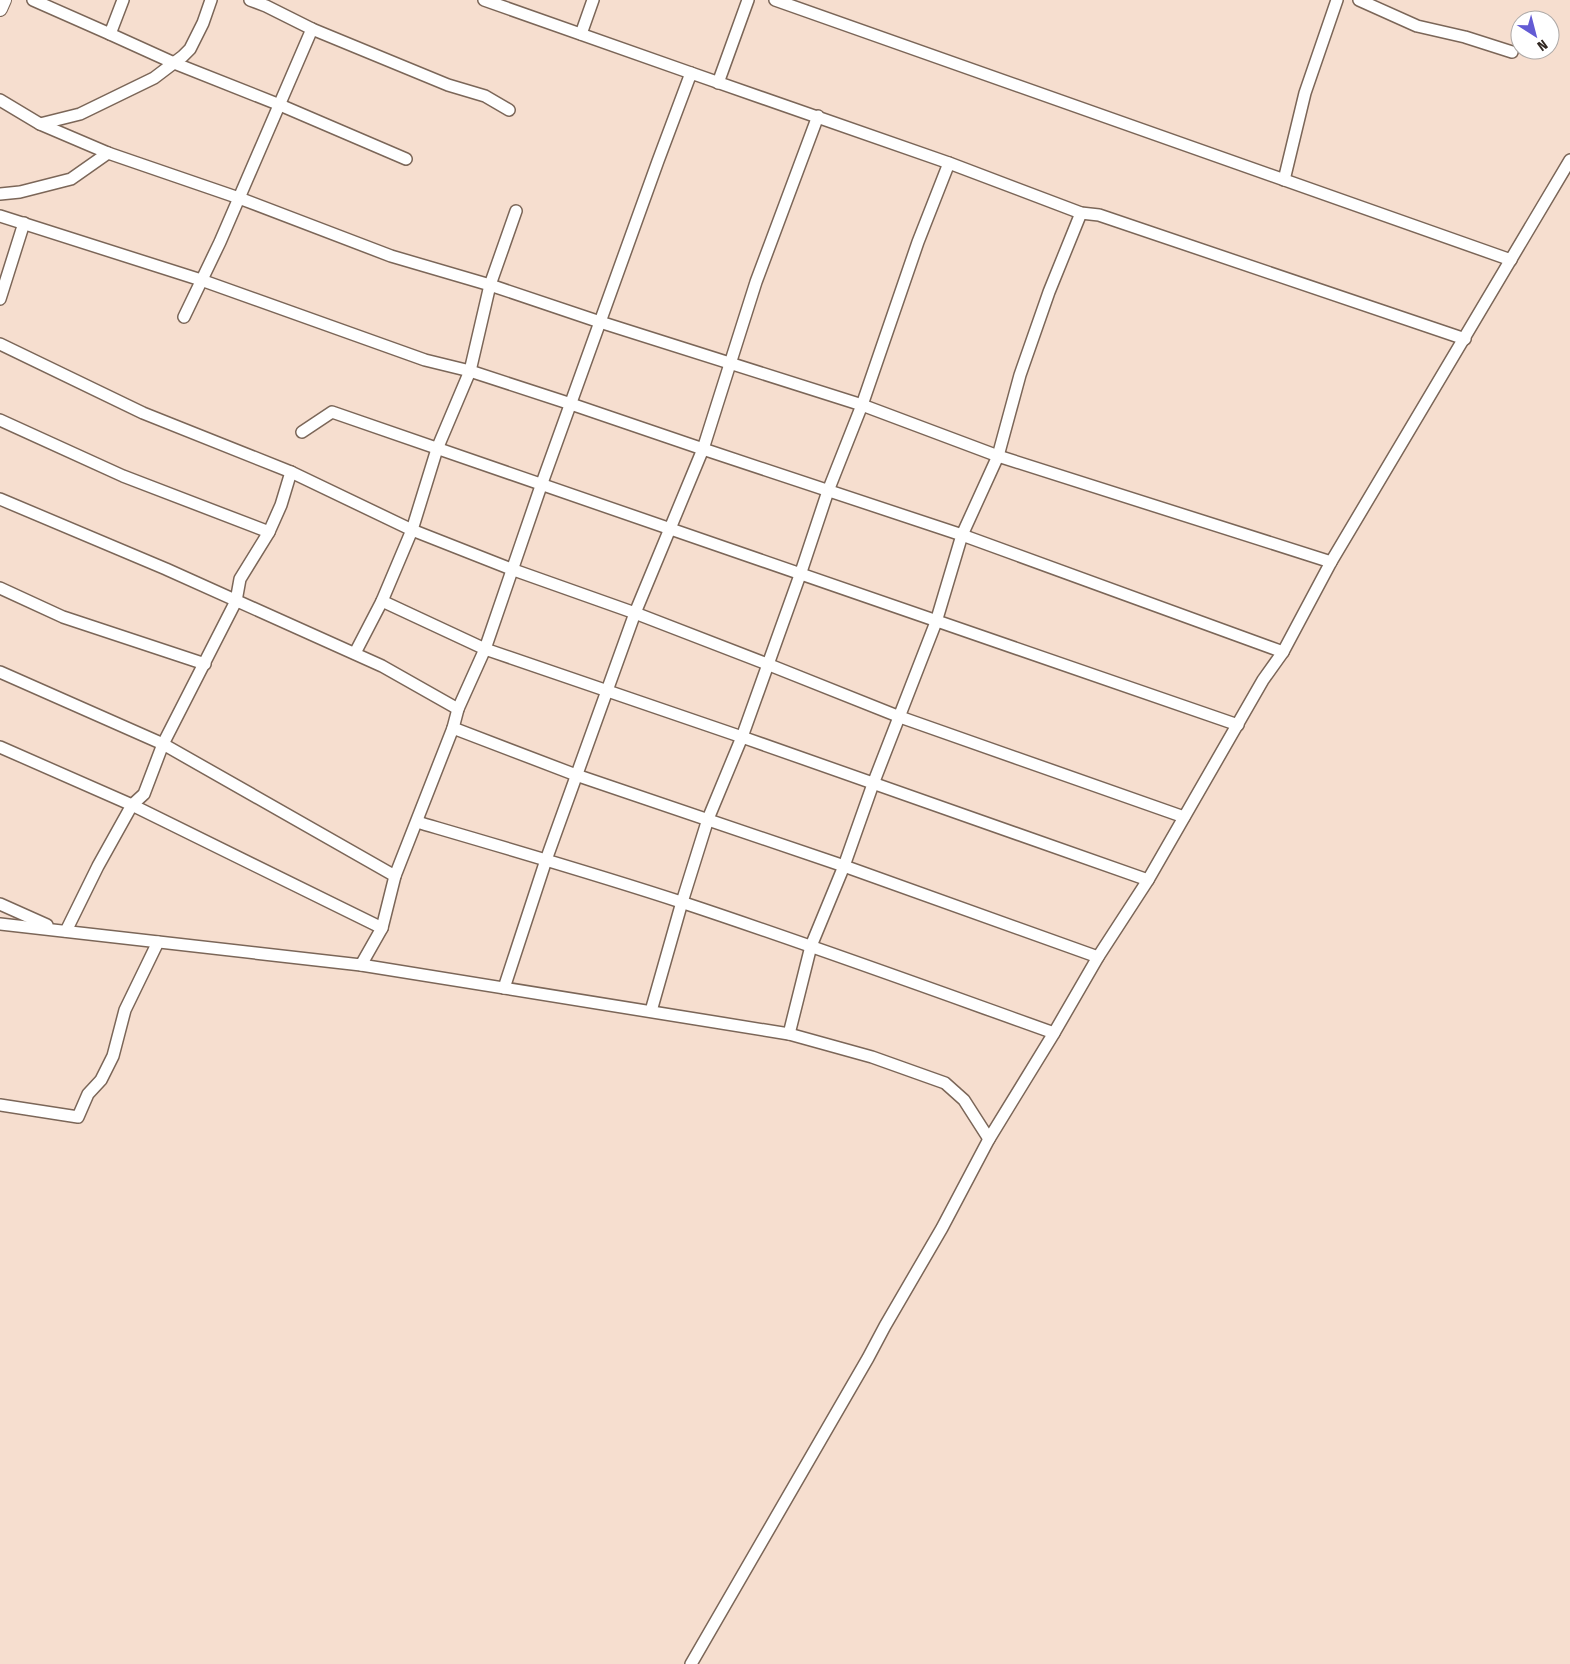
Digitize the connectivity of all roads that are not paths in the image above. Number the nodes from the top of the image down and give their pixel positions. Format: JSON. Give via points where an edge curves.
{"nodes":[{"id":1,"x":33,"y":0,"type":"edge"},
{"id":2,"x":123,"y":0,"type":"edge"},
{"id":3,"x":211,"y":0,"type":"edge"},
{"id":4,"x":250,"y":0,"type":"edge"},
{"id":5,"x":484,"y":0,"type":"edge"},
{"id":6,"x":593,"y":0,"type":"edge"},
{"id":7,"x":748,"y":0,"type":"edge"},
{"id":8,"x":775,"y":0,"type":"edge"},
{"id":9,"x":1337,"y":0,"type":"edge"},
{"id":10,"x":1358,"y":0,"type":"edge"},
{"id":11,"x":270,"y":3,"type":"edge"},
{"id":12,"x":312,"y":29,"type":"junction"},
{"id":13,"x":110,"y":34,"type":"junction"},
{"id":14,"x":581,"y":34,"type":"junction"},
{"id":15,"x":1510,"y":51,"type":"edge"},
{"id":16,"x":174,"y":63,"type":"junction"},
{"id":17,"x":692,"y":73,"type":"junction"},
{"id":18,"x":718,"y":83,"type":"junction"},
{"id":19,"x":0,"y":100,"type":"edge"},
{"id":20,"x":280,"y":105,"type":"junction"},
{"id":21,"x":510,"y":110,"type":"dead end"},
{"id":22,"x":818,"y":116,"type":"junction"},
{"id":23,"x":40,"y":124,"type":"junction"},
{"id":24,"x":108,"y":153,"type":"junction"},
{"id":25,"x":406,"y":159,"type":"dead end"},
{"id":26,"x":1570,"y":160,"type":"edge"},
{"id":27,"x":949,"y":163,"type":"junction"},
{"id":28,"x":1284,"y":180,"type":"junction"},
{"id":29,"x":0,"y":194,"type":"edge"},
{"id":30,"x":239,"y":198,"type":"junction"},
{"id":31,"x":516,"y":211,"type":"dead end"},
{"id":32,"x":1081,"y":213,"type":"junction"},
{"id":33,"x":0,"y":216,"type":"edge"},
{"id":34,"x":24,"y":224,"type":"junction"},
{"id":35,"x":1511,"y":260,"type":"junction"},
{"id":36,"x":201,"y":280,"type":"junction"},
{"id":37,"x":490,"y":285,"type":"junction"},
{"id":38,"x":0,"y":299,"type":"edge"},
{"id":39,"x":184,"y":317,"type":"dead end"},
{"id":40,"x":600,"y":322,"type":"junction"},
{"id":41,"x":1465,"y":339,"type":"junction"},
{"id":42,"x":0,"y":344,"type":"edge"},
{"id":43,"x":729,"y":363,"type":"junction"},
{"id":44,"x":470,"y":372,"type":"junction"},
{"id":45,"x":572,"y":404,"type":"junction"},
{"id":46,"x":862,"y":405,"type":"junction"},
{"id":47,"x":0,"y":420,"type":"edge"},
{"id":48,"x":302,"y":432,"type":"dead end"},
{"id":49,"x":437,"y":449,"type":"junction"},
{"id":50,"x":703,"y":449,"type":"junction"},
{"id":51,"x":998,"y":456,"type":"junction"},
{"id":52,"x":291,"y":472,"type":"junction"},
{"id":53,"x":542,"y":483,"type":"junction"},
{"id":54,"x":828,"y":491,"type":"junction"},
{"id":55,"x":0,"y":499,"type":"edge"},
{"id":56,"x":671,"y":529,"type":"junction"},
{"id":57,"x":412,"y":530,"type":"junction"},
{"id":58,"x":268,"y":532,"type":"junction"},
{"id":59,"x":962,"y":535,"type":"junction"},
{"id":60,"x":1331,"y":562,"type":"junction"},
{"id":61,"x":511,"y":569,"type":"junction"},
{"id":62,"x":800,"y":575,"type":"junction"},
{"id":63,"x":0,"y":588,"type":"edge"},
{"id":64,"x":236,"y":601,"type":"junction"},
{"id":65,"x":382,"y":602,"type":"junction"},
{"id":66,"x":635,"y":613,"type":"junction"},
{"id":67,"x":936,"y":622,"type":"junction"},
{"id":68,"x":485,"y":649,"type":"junction"},
{"id":69,"x":1283,"y":652,"type":"junction"},
{"id":70,"x":355,"y":654,"type":"junction"},
{"id":71,"x":205,"y":664,"type":"junction"},
{"id":72,"x":767,"y":664,"type":"junction"},
{"id":73,"x":0,"y":672,"type":"edge"},
{"id":74,"x":607,"y":690,"type":"junction"},
{"id":75,"x":458,"y":709,"type":"junction"},
{"id":76,"x":900,"y":717,"type":"junction"},
{"id":77,"x":1238,"y":725,"type":"junction"},
{"id":78,"x":453,"y":728,"type":"junction"},
{"id":79,"x":742,"y":737,"type":"junction"},
{"id":80,"x":163,"y":744,"type":"junction"},
{"id":81,"x":0,"y":747,"type":"edge"},
{"id":82,"x":576,"y":775,"type":"junction"},
{"id":83,"x":873,"y":784,"type":"junction"},
{"id":84,"x":132,"y":805,"type":"junction"},
{"id":85,"x":1184,"y":817,"type":"junction"},
{"id":86,"x":708,"y":820,"type":"junction"},
{"id":87,"x":417,"y":822,"type":"junction"},
{"id":88,"x":546,"y":860,"type":"junction"},
{"id":89,"x":844,"y":866,"type":"junction"},
{"id":90,"x":395,"y":876,"type":"junction"},
{"id":91,"x":1148,"y":880,"type":"junction"},
{"id":92,"x":682,"y":902,"type":"junction"},
{"id":93,"x":0,"y":904,"type":"edge"},
{"id":94,"x":0,"y":924,"type":"edge"},
{"id":95,"x":382,"y":928,"type":"junction"},
{"id":96,"x":62,"y":931,"type":"junction"},
{"id":97,"x":158,"y":942,"type":"junction"},
{"id":98,"x":811,"y":946,"type":"junction"},
{"id":99,"x":1098,"y":957,"type":"junction"},
{"id":100,"x":362,"y":965,"type":"junction"},
{"id":101,"x":504,"y":988,"type":"junction"},
{"id":102,"x":652,"y":1011,"type":"junction"},
{"id":103,"x":1054,"y":1033,"type":"junction"},
{"id":104,"x":789,"y":1034,"type":"junction"},
{"id":105,"x":0,"y":1105,"type":"edge"},
{"id":106,"x":989,"y":1139,"type":"junction"},
{"id":107,"x":691,"y":1664,"type":"edge"}],
"edges":[{"from":1,"to":13,"type":"street"},
{"from":2,"to":13,"type":"street"},
{"from":3,"to":16,"type":"street","via":[[190,48]]},
{"from":4,"to":11,"type":"street"},
{"from":5,"to":14,"type":"street"},
{"from":6,"to":14,"type":"street"},
{"from":7,"to":18,"type":"street"},
{"from":8,"to":28,"type":"street"},
{"from":9,"to":28,"type":"street","via":[[1305,93]]},
{"from":10,"to":15,"type":"street","via":[[1417,26]]},
{"from":11,"to":12,"type":"street"},
{"from":12,"to":20,"type":"street"},
{"from":12,"to":21,"type":"street","via":[[448,85],[486,96]]},
{"from":13,"to":16,"type":"street"},
{"from":14,"to":17,"type":"street"},
{"from":16,"to":20,"type":"street"},
{"from":16,"to":23,"type":"street","via":[[154,78],[80,114]]},
{"from":17,"to":18,"type":"street"},
{"from":17,"to":40,"type":"street"},
{"from":18,"to":22,"type":"street"},
{"from":19,"to":23,"type":"street"},
{"from":20,"to":25,"type":"street"},
{"from":20,"to":30,"type":"street"},
{"from":22,"to":27,"type":"street"},
{"from":22,"to":43,"type":"street"},
{"from":23,"to":24,"type":"street"},
{"from":24,"to":29,"type":"street","via":[[71,179]]},
{"from":24,"to":30,"type":"street"},
{"from":26,"to":35,"type":"street"},
{"from":27,"to":32,"type":"street"},
{"from":27,"to":46,"type":"street"},
{"from":28,"to":35,"type":"street"},
{"from":30,"to":36,"type":"street"},
{"from":30,"to":37,"type":"street","via":[[391,256]]},
{"from":31,"to":37,"type":"street"},
{"from":32,"to":41,"type":"street","via":[[1099,216]]},
{"from":32,"to":51,"type":"street","via":[[1020,375]]},
{"from":33,"to":34,"type":"street"},
{"from":34,"to":36,"type":"street"},
{"from":34,"to":38,"type":"street"},
{"from":35,"to":41,"type":"street"},
{"from":36,"to":39,"type":"street"},
{"from":36,"to":44,"type":"street","via":[[425,360]]},
{"from":37,"to":40,"type":"street"},
{"from":37,"to":44,"type":"street"},
{"from":40,"to":43,"type":"street"},
{"from":40,"to":45,"type":"street"},
{"from":41,"to":60,"type":"street"},
{"from":42,"to":52,"type":"street","via":[[143,413]]},
{"from":43,"to":46,"type":"street"},
{"from":43,"to":50,"type":"street"},
{"from":44,"to":45,"type":"street"},
{"from":44,"to":49,"type":"street"},
{"from":45,"to":50,"type":"street"},
{"from":45,"to":53,"type":"street"},
{"from":46,"to":51,"type":"street"},
{"from":46,"to":54,"type":"street"},
{"from":47,"to":58,"type":"street","via":[[123,476]]},
{"from":48,"to":49,"type":"street","via":[[332,412]]},
{"from":49,"to":53,"type":"street"},
{"from":49,"to":57,"type":"street"},
{"from":50,"to":54,"type":"street"},
{"from":50,"to":56,"type":"street"},
{"from":51,"to":59,"type":"street"},
{"from":51,"to":60,"type":"street"},
{"from":52,"to":57,"type":"street"},
{"from":52,"to":58,"type":"street","via":[[282,505]]},
{"from":53,"to":56,"type":"street"},
{"from":53,"to":61,"type":"street"},
{"from":54,"to":59,"type":"street"},
{"from":54,"to":62,"type":"street"},
{"from":55,"to":64,"type":"street"},
{"from":56,"to":62,"type":"street"},
{"from":56,"to":66,"type":"street"},
{"from":57,"to":61,"type":"street"},
{"from":57,"to":65,"type":"street"},
{"from":58,"to":64,"type":"street","via":[[240,579]]},
{"from":59,"to":67,"type":"street"},
{"from":59,"to":69,"type":"street"},
{"from":60,"to":69,"type":"street"},
{"from":61,"to":66,"type":"street"},
{"from":61,"to":68,"type":"street"},
{"from":62,"to":67,"type":"street"},
{"from":62,"to":72,"type":"street"},
{"from":63,"to":71,"type":"street","via":[[63,617]]},
{"from":64,"to":70,"type":"street"},
{"from":64,"to":71,"type":"street"},
{"from":65,"to":68,"type":"street"},
{"from":65,"to":70,"type":"street"},
{"from":66,"to":72,"type":"street"},
{"from":66,"to":74,"type":"street"},
{"from":67,"to":76,"type":"street"},
{"from":67,"to":77,"type":"street"},
{"from":68,"to":74,"type":"street"},
{"from":68,"to":75,"type":"street"},
{"from":69,"to":77,"type":"street"},
{"from":70,"to":75,"type":"street"},
{"from":71,"to":80,"type":"street"},
{"from":72,"to":76,"type":"street"},
{"from":72,"to":79,"type":"street"},
{"from":73,"to":80,"type":"street"},
{"from":74,"to":79,"type":"street"},
{"from":74,"to":82,"type":"street"},
{"from":75,"to":78,"type":"street"},
{"from":76,"to":83,"type":"street"},
{"from":76,"to":85,"type":"street"},
{"from":77,"to":85,"type":"street"},
{"from":78,"to":82,"type":"street"},
{"from":78,"to":87,"type":"street"},
{"from":79,"to":83,"type":"street"},
{"from":79,"to":86,"type":"street"},
{"from":80,"to":84,"type":"street","via":[[144,794]]},
{"from":80,"to":90,"type":"street"},
{"from":81,"to":84,"type":"street"},
{"from":82,"to":86,"type":"street"},
{"from":82,"to":88,"type":"street"},
{"from":83,"to":89,"type":"street"},
{"from":83,"to":91,"type":"street"},
{"from":84,"to":95,"type":"street"},
{"from":84,"to":96,"type":"street"},
{"from":85,"to":91,"type":"street"},
{"from":86,"to":89,"type":"street"},
{"from":86,"to":92,"type":"street"},
{"from":87,"to":88,"type":"street"},
{"from":87,"to":90,"type":"street"},
{"from":88,"to":92,"type":"street"},
{"from":88,"to":101,"type":"street"},
{"from":89,"to":98,"type":"street"},
{"from":89,"to":99,"type":"street"},
{"from":90,"to":95,"type":"street"},
{"from":91,"to":99,"type":"street"},
{"from":92,"to":98,"type":"street"},
{"from":92,"to":102,"type":"street"},
{"from":93,"to":96,"type":"street"},
{"from":94,"to":96,"type":"street"},
{"from":95,"to":100,"type":"street"},
{"from":96,"to":97,"type":"street"},
{"from":97,"to":100,"type":"street"},
{"from":97,"to":105,"type":"street","via":[[125,1010],[113,1056],[101,1080],[88,1094],[78,1117]]},
{"from":98,"to":103,"type":"street"},
{"from":98,"to":104,"type":"street"},
{"from":99,"to":103,"type":"street"},
{"from":100,"to":101,"type":"street"},
{"from":101,"to":102,"type":"street"},
{"from":102,"to":104,"type":"street"},
{"from":103,"to":106,"type":"street"},
{"from":104,"to":106,"type":"street","via":[[872,1057],[945,1083],[964,1100]]},
{"from":106,"to":107,"type":"street","via":[[942,1228]]}]}
